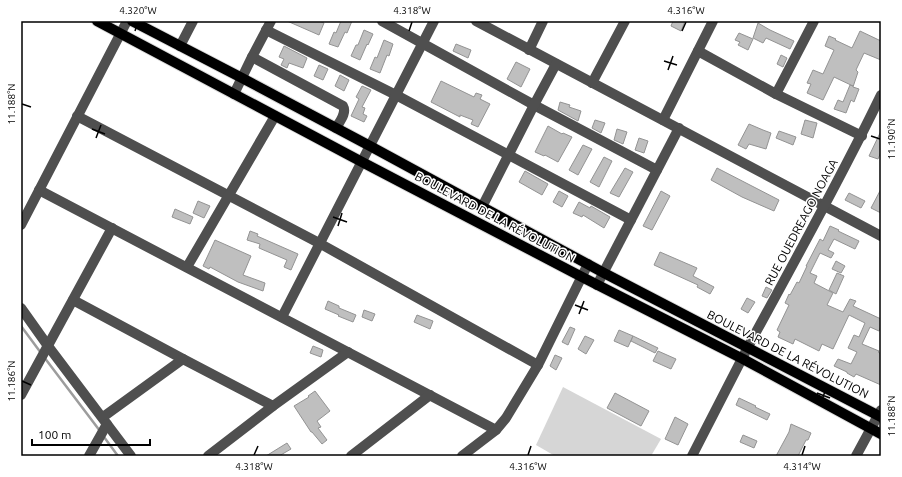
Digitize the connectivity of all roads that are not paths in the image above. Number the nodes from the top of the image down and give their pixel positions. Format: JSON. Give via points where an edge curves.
{"nodes":[{"id":1,"x":97,"y":21,"type":"edge"},
{"id":2,"x":127,"y":21,"type":"edge"},
{"id":3,"x":132,"y":21,"type":"edge"},
{"id":4,"x":193,"y":21,"type":"edge"},
{"id":5,"x":271,"y":21,"type":"edge"},
{"id":6,"x":382,"y":21,"type":"edge"},
{"id":7,"x":434,"y":21,"type":"edge"},
{"id":8,"x":476,"y":21,"type":"edge"},
{"id":9,"x":543,"y":21,"type":"edge"},
{"id":10,"x":625,"y":21,"type":"edge"},
{"id":11,"x":713,"y":21,"type":"edge"},
{"id":12,"x":814,"y":21,"type":"edge"},
{"id":13,"x":266,"y":30,"type":"junction"},
{"id":14,"x":120,"y":33,"type":"junction"},
{"id":15,"x":422,"y":43,"type":"junction"},
{"id":16,"x":180,"y":46,"type":"junction"},
{"id":17,"x":529,"y":50,"type":"junction"},
{"id":18,"x":698,"y":51,"type":"junction"},
{"id":19,"x":252,"y":57,"type":"junction"},
{"id":20,"x":556,"y":64,"type":"junction"},
{"id":21,"x":242,"y":78,"type":"junction"},
{"id":22,"x":592,"y":83,"type":"junction"},
{"id":23,"x":234,"y":94,"type":"junction"},
{"id":24,"x":776,"y":94,"type":"junction"},
{"id":25,"x":396,"y":95,"type":"junction"},
{"id":26,"x":881,"y":95,"type":"edge"},
{"id":27,"x":534,"y":105,"type":"junction"},
{"id":28,"x":77,"y":116,"type":"junction"},
{"id":29,"x":275,"y":116,"type":"junction"},
{"id":30,"x":663,"y":120,"type":"junction"},
{"id":31,"x":336,"y":128,"type":"junction"},
{"id":32,"x":679,"y":128,"type":"junction"},
{"id":33,"x":862,"y":136,"type":"junction"},
{"id":34,"x":370,"y":146,"type":"junction"},
{"id":35,"x":508,"y":155,"type":"junction"},
{"id":36,"x":362,"y":162,"type":"junction"},
{"id":37,"x":657,"y":170,"type":"junction"},
{"id":38,"x":39,"y":190,"type":"junction"},
{"id":39,"x":229,"y":195,"type":"junction"},
{"id":40,"x":825,"y":206,"type":"junction"},
{"id":41,"x":482,"y":207,"type":"junction"},
{"id":42,"x":631,"y":220,"type":"junction"},
{"id":43,"x":21,"y":226,"type":"edge"},
{"id":44,"x":112,"y":228,"type":"junction"},
{"id":45,"x":881,"y":236,"type":"edge"},
{"id":46,"x":320,"y":243,"type":"junction"},
{"id":47,"x":588,"y":264,"type":"junction"},
{"id":48,"x":187,"y":267,"type":"junction"},
{"id":49,"x":604,"y":273,"type":"junction"},
{"id":50,"x":582,"y":277,"type":"junction"},
{"id":51,"x":597,"y":285,"type":"junction"},
{"id":52,"x":73,"y":300,"type":"junction"},
{"id":53,"x":21,"y":308,"type":"edge"},
{"id":54,"x":282,"y":317,"type":"junction"},
{"id":55,"x":48,"y":346,"type":"junction"},
{"id":56,"x":748,"y":347,"type":"junction"},
{"id":57,"x":348,"y":352,"type":"junction"},
{"id":58,"x":183,"y":359,"type":"junction"},
{"id":59,"x":742,"y":359,"type":"junction"},
{"id":60,"x":538,"y":366,"type":"junction"},
{"id":61,"x":21,"y":395,"type":"edge"},
{"id":62,"x":430,"y":395,"type":"junction"},
{"id":63,"x":273,"y":406,"type":"junction"},
{"id":64,"x":880,"y":414,"type":"edge"},
{"id":65,"x":105,"y":420,"type":"junction"},
{"id":66,"x":871,"y":429,"type":"junction"},
{"id":67,"x":496,"y":430,"type":"junction"},
{"id":68,"x":881,"y":434,"type":"edge"},
{"id":69,"x":90,"y":456,"type":"edge"},
{"id":70,"x":131,"y":456,"type":"edge"},
{"id":71,"x":208,"y":456,"type":"edge"},
{"id":72,"x":351,"y":456,"type":"edge"},
{"id":73,"x":462,"y":456,"type":"edge"},
{"id":74,"x":692,"y":456,"type":"edge"},
{"id":75,"x":856,"y":456,"type":"edge"}],
"edges":[{"from":1,"to":14,"type":"main road","name":"BOULEVARD DE LA RÉVOLUTION"},
{"from":2,"to":14,"type":"street"},
{"from":3,"to":16,"type":"main road","name":"BOULEVARD DE LA RÉVOLUTION"},
{"from":4,"to":16,"type":"street"},
{"from":5,"to":13,"type":"street"},
{"from":6,"to":15,"type":"street"},
{"from":7,"to":15,"type":"street"},
{"from":8,"to":17,"type":"street"},
{"from":9,"to":17,"type":"street"},
{"from":10,"to":22,"type":"street"},
{"from":11,"to":18,"type":"street"},
{"from":12,"to":24,"type":"street"},
{"from":13,"to":19,"type":"street"},
{"from":13,"to":25,"type":"street"},
{"from":14,"to":23,"type":"main road","name":"BOULEVARD DE LA RÉVOLUTION"},
{"from":14,"to":28,"type":"street"},
{"from":15,"to":25,"type":"street"},
{"from":15,"to":27,"type":"street"},
{"from":16,"to":21,"type":"main road","name":"BOULEVARD DE LA RÉVOLUTION"},
{"from":17,"to":20,"type":"street"},
{"from":18,"to":24,"type":"street"},
{"from":18,"to":30,"type":"street"},
{"from":19,"to":21,"type":"street"},
{"from":19,"to":31,"type":"street","via":[[343,106],[345,112]]},
{"from":20,"to":22,"type":"street"},
{"from":20,"to":27,"type":"street"},
{"from":21,"to":23,"type":"street"},
{"from":21,"to":31,"type":"main road","name":"BOULEVARD DE LA RÉVOLUTION"},
{"from":22,"to":30,"type":"street"},
{"from":23,"to":29,"type":"main road","name":"BOULEVARD DE LA RÉVOLUTION"},
{"from":24,"to":33,"type":"street"},
{"from":25,"to":34,"type":"street"},
{"from":25,"to":35,"type":"street"},
{"from":26,"to":33,"type":"street","name":"RUE OUEDREAGO NOAGA"},
{"from":27,"to":35,"type":"street"},
{"from":27,"to":37,"type":"street"},
{"from":28,"to":38,"type":"street"},
{"from":28,"to":39,"type":"street"},
{"from":29,"to":36,"type":"main road","name":"BOULEVARD DE LA RÉVOLUTION"},
{"from":29,"to":39,"type":"street"},
{"from":30,"to":32,"type":"street"},
{"from":31,"to":34,"type":"main road","name":"BOULEVARD DE LA RÉVOLUTION"},
{"from":32,"to":37,"type":"street"},
{"from":32,"to":40,"type":"street"},
{"from":33,"to":40,"type":"street","name":"RUE OUEDREAGO NOAGA"},
{"from":34,"to":36,"type":"street"},
{"from":34,"to":41,"type":"main road","name":"BOULEVARD DE LA RÉVOLUTION"},
{"from":35,"to":41,"type":"street"},
{"from":35,"to":42,"type":"street"},
{"from":36,"to":46,"type":"street"},
{"from":36,"to":50,"type":"main road","name":"BOULEVARD DE LA RÉVOLUTION"},
{"from":37,"to":42,"type":"street"},
{"from":38,"to":43,"type":"street"},
{"from":38,"to":44,"type":"street"},
{"from":39,"to":46,"type":"street"},
{"from":39,"to":48,"type":"street"},
{"from":40,"to":45,"type":"street"},
{"from":40,"to":56,"type":"street","name":"RUE OUEDREAGO NOAGA"},
{"from":41,"to":47,"type":"main road","name":"BOULEVARD DE LA RÉVOLUTION"},
{"from":42,"to":49,"type":"street"},
{"from":44,"to":48,"type":"street"},
{"from":44,"to":52,"type":"street"},
{"from":46,"to":54,"type":"street"},
{"from":46,"to":60,"type":"street"},
{"from":47,"to":49,"type":"main road","name":"BOULEVARD DE LA RÉVOLUTION"},
{"from":47,"to":50,"type":"street"},
{"from":48,"to":54,"type":"street"},
{"from":49,"to":51,"type":"street"},
{"from":49,"to":56,"type":"main road","name":"BOULEVARD DE LA RÉVOLUTION"},
{"from":50,"to":51,"type":"main road","name":"BOULEVARD DE LA RÉVOLUTION"},
{"from":50,"to":60,"type":"street"},
{"from":51,"to":59,"type":"main road","name":"BOULEVARD DE LA RÉVOLUTION"},
{"from":52,"to":55,"type":"street"},
{"from":52,"to":58,"type":"street"},
{"from":53,"to":55,"type":"street"},
{"from":54,"to":57,"type":"street"},
{"from":55,"to":61,"type":"street"},
{"from":55,"to":65,"type":"street"},
{"from":56,"to":59,"type":"street","name":"RUE OUEDREAGO NOAGA"},
{"from":56,"to":64,"type":"main road","name":"BOULEVARD DE LA RÉVOLUTION"},
{"from":57,"to":62,"type":"street"},
{"from":57,"to":63,"type":"street"},
{"from":58,"to":63,"type":"street"},
{"from":58,"to":65,"type":"street"},
{"from":59,"to":66,"type":"main road","name":"BOULEVARD DE LA RÉVOLUTION"},
{"from":59,"to":74,"type":"street","name":"RUE OUEDREAGO NOAGA"},
{"from":60,"to":67,"type":"street"},
{"from":62,"to":67,"type":"street"},
{"from":62,"to":72,"type":"street"},
{"from":63,"to":71,"type":"street"},
{"from":64,"to":66,"type":"street"},
{"from":65,"to":69,"type":"street"},
{"from":65,"to":70,"type":"street"},
{"from":66,"to":68,"type":"main road","name":"BOULEVARD DE LA RÉVOLUTION"},
{"from":66,"to":75,"type":"street"},
{"from":67,"to":73,"type":"street"}]}
